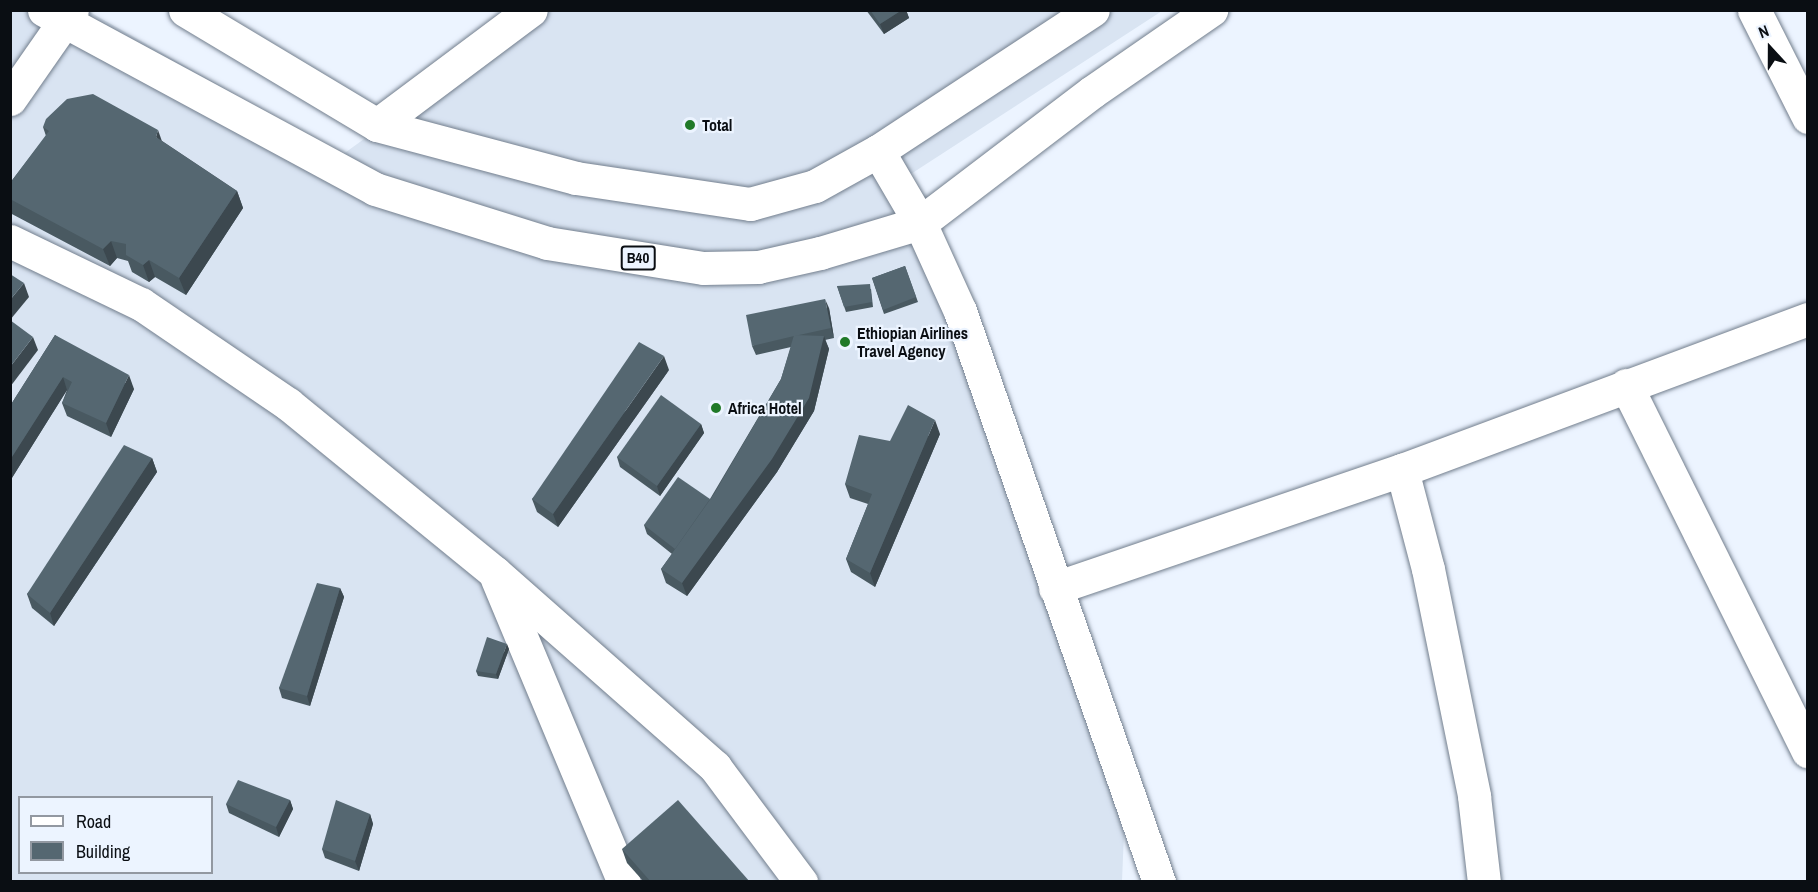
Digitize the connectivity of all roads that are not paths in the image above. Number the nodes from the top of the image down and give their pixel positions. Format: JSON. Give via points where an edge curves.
{"nodes":[{"id":1,"x":184,"y":10,"type":"edge"},
{"id":2,"x":531,"y":10,"type":"edge"},
{"id":3,"x":1093,"y":10,"type":"edge"},
{"id":4,"x":1211,"y":10,"type":"edge"},
{"id":5,"x":1754,"y":10,"type":"edge"},
{"id":6,"x":60,"y":15,"type":"edge"},
{"id":7,"x":10,"y":99,"type":"edge"},
{"id":8,"x":1808,"y":117,"type":"edge"},
{"id":9,"x":377,"y":125,"type":"junction"},
{"id":10,"x":878,"y":151,"type":"junction"},
{"id":11,"x":920,"y":223,"type":"junction"},
{"id":12,"x":10,"y":241,"type":"edge"},
{"id":13,"x":1808,"y":319,"type":"edge"},
{"id":14,"x":1626,"y":385,"type":"junction"},
{"id":15,"x":1402,"y":470,"type":"junction"},
{"id":16,"x":494,"y":572,"type":"junction"},
{"id":17,"x":1054,"y":588,"type":"junction"},
{"id":18,"x":1808,"y":751,"type":"edge"},
{"id":19,"x":624,"y":882,"type":"edge"},
{"id":20,"x":801,"y":882,"type":"edge"},
{"id":21,"x":1159,"y":882,"type":"edge"},
{"id":22,"x":1484,"y":882,"type":"edge"}],
"edges":[{"from":1,"to":9,"type":"main road"},
{"from":2,"to":9,"type":"main road"},
{"from":3,"to":10,"type":"main road"},
{"from":4,"to":11,"type":"main road","number":"B40","via":[[1092,92]]},
{"from":5,"to":8,"type":"main road"},
{"from":6,"to":7,"type":"main road"},
{"from":6,"to":11,"type":"main road","number":"B40","via":[[375,189],[547,243],[703,268],[758,267],[820,254]]},
{"from":9,"to":10,"type":"main road","via":[[576,178],[750,204],[815,186]]},
{"from":10,"to":11,"type":"main road"},
{"from":11,"to":17,"type":"main road","via":[[960,311]]},
{"from":12,"to":16,"type":"main road","via":[[141,304],[288,404]]},
{"from":13,"to":14,"type":"main road"},
{"from":14,"to":15,"type":"main road"},
{"from":14,"to":18,"type":"main road"},
{"from":15,"to":17,"type":"main road"},
{"from":15,"to":22,"type":"main road","via":[[1428,569],[1474,796]]},
{"from":16,"to":19,"type":"main road"},
{"from":16,"to":20,"type":"main road","via":[[715,767]]},
{"from":17,"to":21,"type":"main road"}]}
